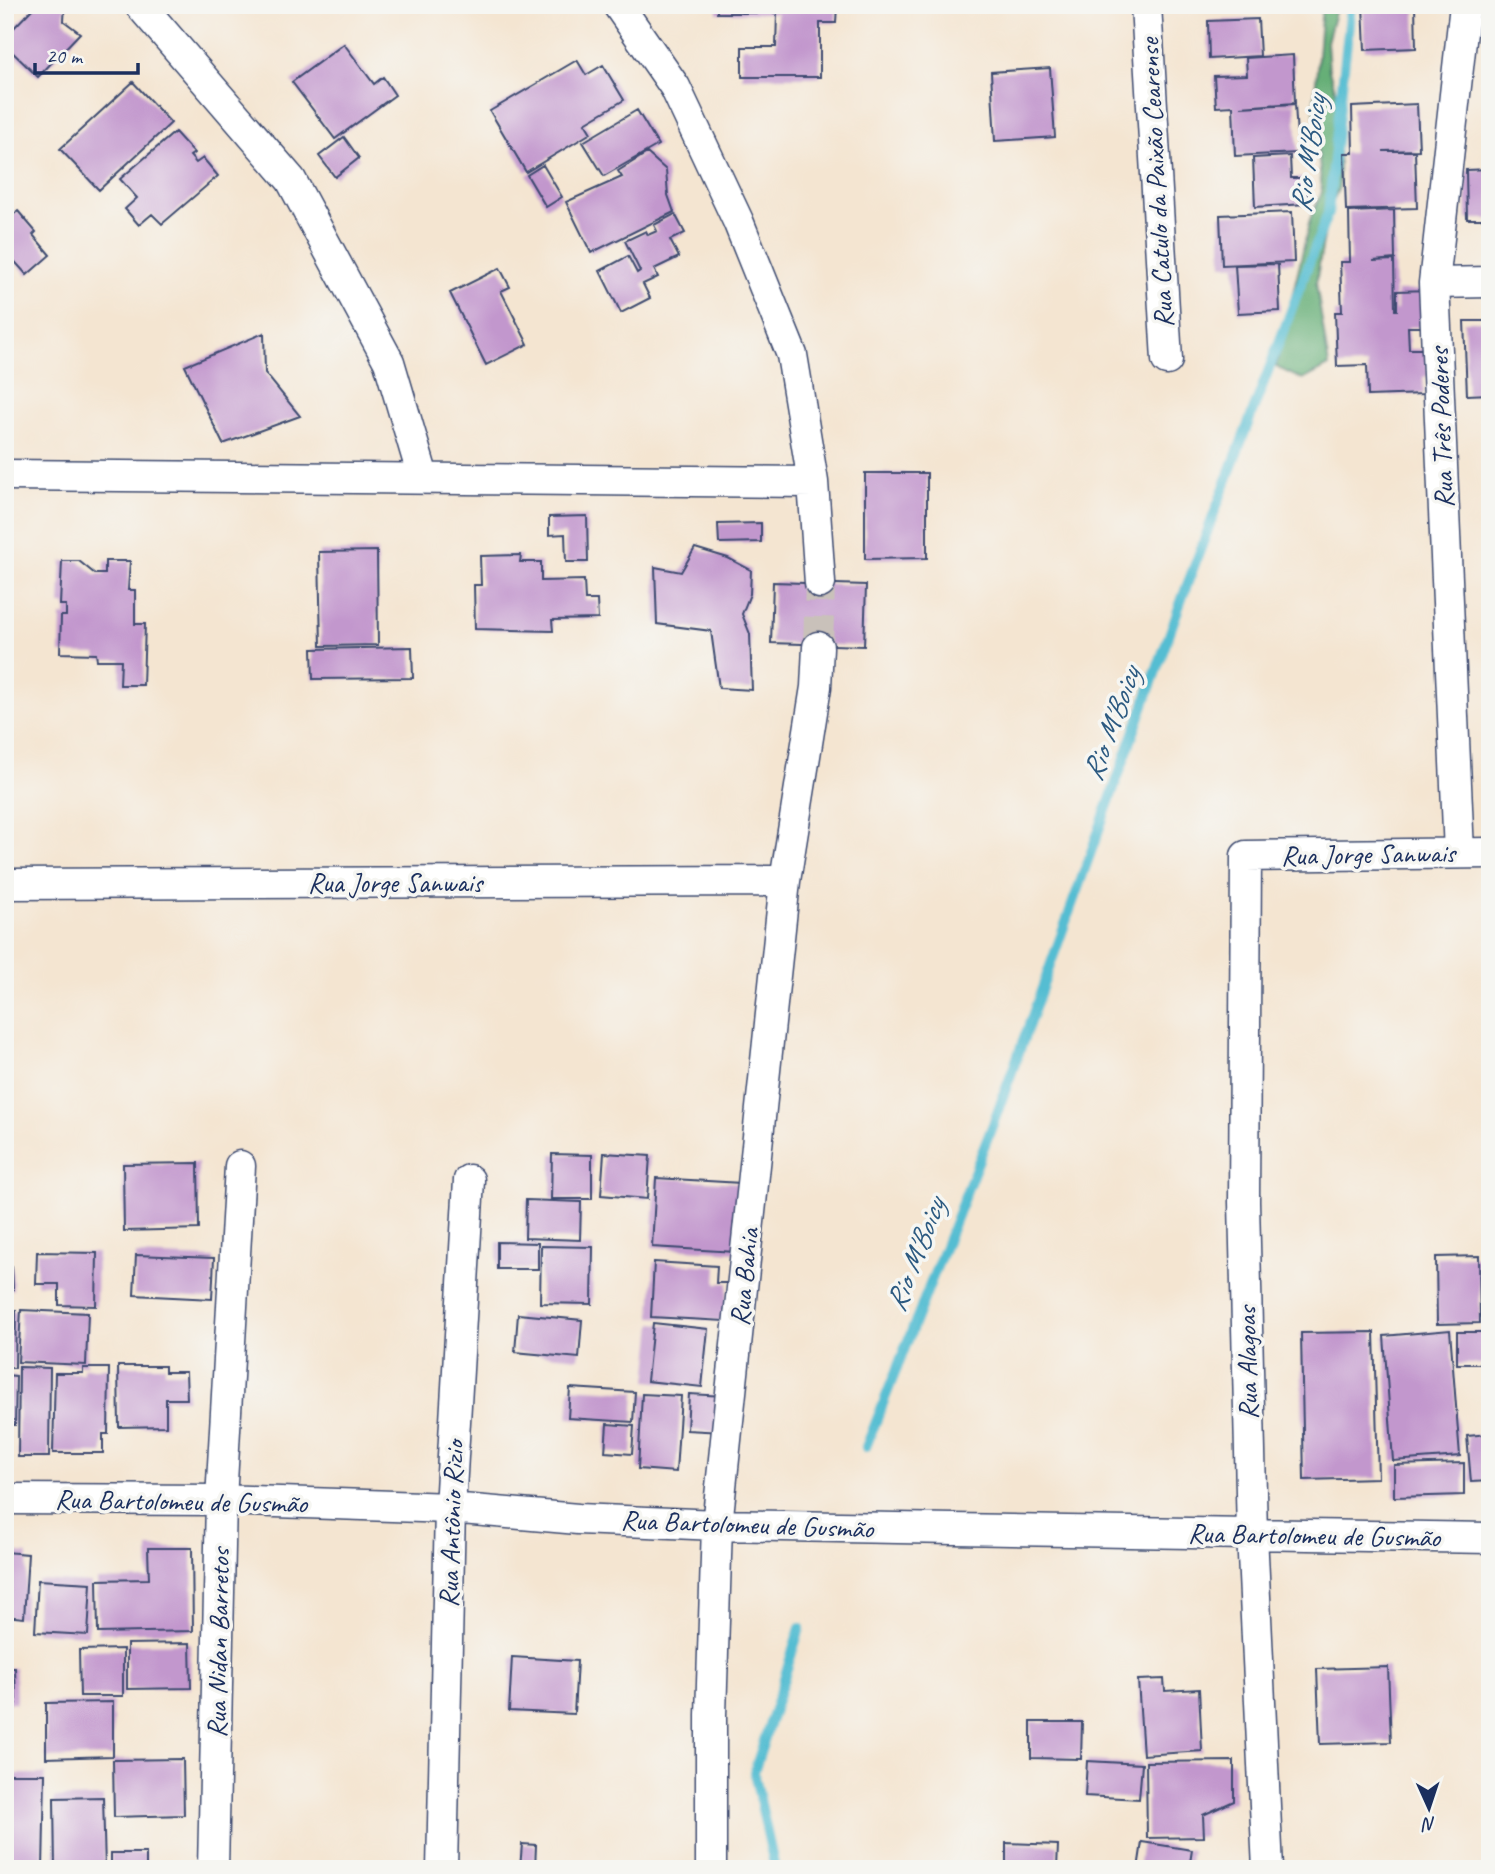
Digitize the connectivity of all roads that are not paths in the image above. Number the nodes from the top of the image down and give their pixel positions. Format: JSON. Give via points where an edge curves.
{"nodes":[{"id":1,"x":139,"y":5,"type":"edge"},
{"id":2,"x":618,"y":5,"type":"edge"},
{"id":3,"x":1146,"y":5,"type":"edge"},
{"id":4,"x":1465,"y":5,"type":"edge"},
{"id":5,"x":1490,"y":282,"type":"edge"},
{"id":6,"x":1434,"y":283,"type":"junction"},
{"id":7,"x":1167,"y":360,"type":"dead end"},
{"id":8,"x":10,"y":469,"type":"edge"},
{"id":9,"x":423,"y":477,"type":"junction"},
{"id":10,"x":813,"y":482,"type":"junction"},
{"id":11,"x":820,"y":583,"type":"tunnel mouth"},
{"id":12,"x":818,"y":647,"type":"tunnel mouth"},
{"id":13,"x":1458,"y":853,"type":"junction"},
{"id":14,"x":1490,"y":853,"type":"edge"},
{"id":15,"x":1246,"y":856,"type":"joint"},
{"id":16,"x":785,"y":881,"type":"junction"},
{"id":17,"x":5,"y":884,"type":"edge"},
{"id":18,"x":240,"y":1166,"type":"dead end"},
{"id":19,"x":469,"y":1180,"type":"dead end"},
{"id":20,"x":5,"y":1499,"type":"edge"},
{"id":21,"x":221,"y":1500,"type":"junction"},
{"id":22,"x":450,"y":1508,"type":"junction"},
{"id":23,"x":717,"y":1525,"type":"junction"},
{"id":24,"x":1252,"y":1534,"type":"junction"},
{"id":25,"x":1490,"y":1538,"type":"edge"},
{"id":26,"x":213,"y":1869,"type":"edge"},
{"id":27,"x":442,"y":1869,"type":"edge"},
{"id":28,"x":710,"y":1869,"type":"edge"},
{"id":29,"x":1268,"y":1869,"type":"edge"}],
"edges":[{"from":1,"to":9,"type":"street","via":[[291,180],[389,362]]},
{"from":2,"to":10,"type":"street","via":[[675,87],[738,220],[792,355]]},
{"from":3,"to":7,"type":"street","name":"Rua Catulo da Paixão Cearense"},
{"from":4,"to":6,"type":"street","name":"Rua Três Poderes"},
{"from":5,"to":6,"type":"street"},
{"from":6,"to":13,"type":"street","name":"Rua Três Poderes"},
{"from":8,"to":9,"type":"street"},
{"from":9,"to":10,"type":"street"},
{"from":10,"to":11,"type":"street"},
{"from":12,"to":16,"type":"street","name":"Rua Bahia","via":[[816,687]]},
{"from":13,"to":14,"type":"street","name":"Rua Jorge Sanwais"},
{"from":13,"to":15,"type":"street","name":"Rua Jorge Sanwais"},
{"from":15,"to":24,"type":"street","name":"Rua Alagoas","via":[[1244,1202]]},
{"from":16,"to":17,"type":"street","name":"Rua Jorge Sanwais"},
{"from":16,"to":23,"type":"street","name":"Rua Bahia"},
{"from":18,"to":21,"type":"street","name":"Rua Nidan Barretos"},
{"from":19,"to":22,"type":"street","name":"Rua Antônio Rizio"},
{"from":20,"to":21,"type":"street","name":"Rua Bartolomeu de Gusmão"},
{"from":21,"to":22,"type":"street","name":"Rua Bartolomeu de Gusmão"},
{"from":21,"to":26,"type":"street","name":"Rua Nidan Barretos"},
{"from":22,"to":23,"type":"street","name":"Rua Bartolomeu de Gusmão"},
{"from":22,"to":27,"type":"street","name":"Rua Antônio Rizio"},
{"from":23,"to":24,"type":"street","name":"Rua Bartolomeu de Gusmão"},
{"from":23,"to":28,"type":"street","name":"Rua Bahia"},
{"from":24,"to":25,"type":"street","name":"Rua Bartolomeu de Gusmão"},
{"from":24,"to":29,"type":"street","name":"Rua Alagoas"}]}
